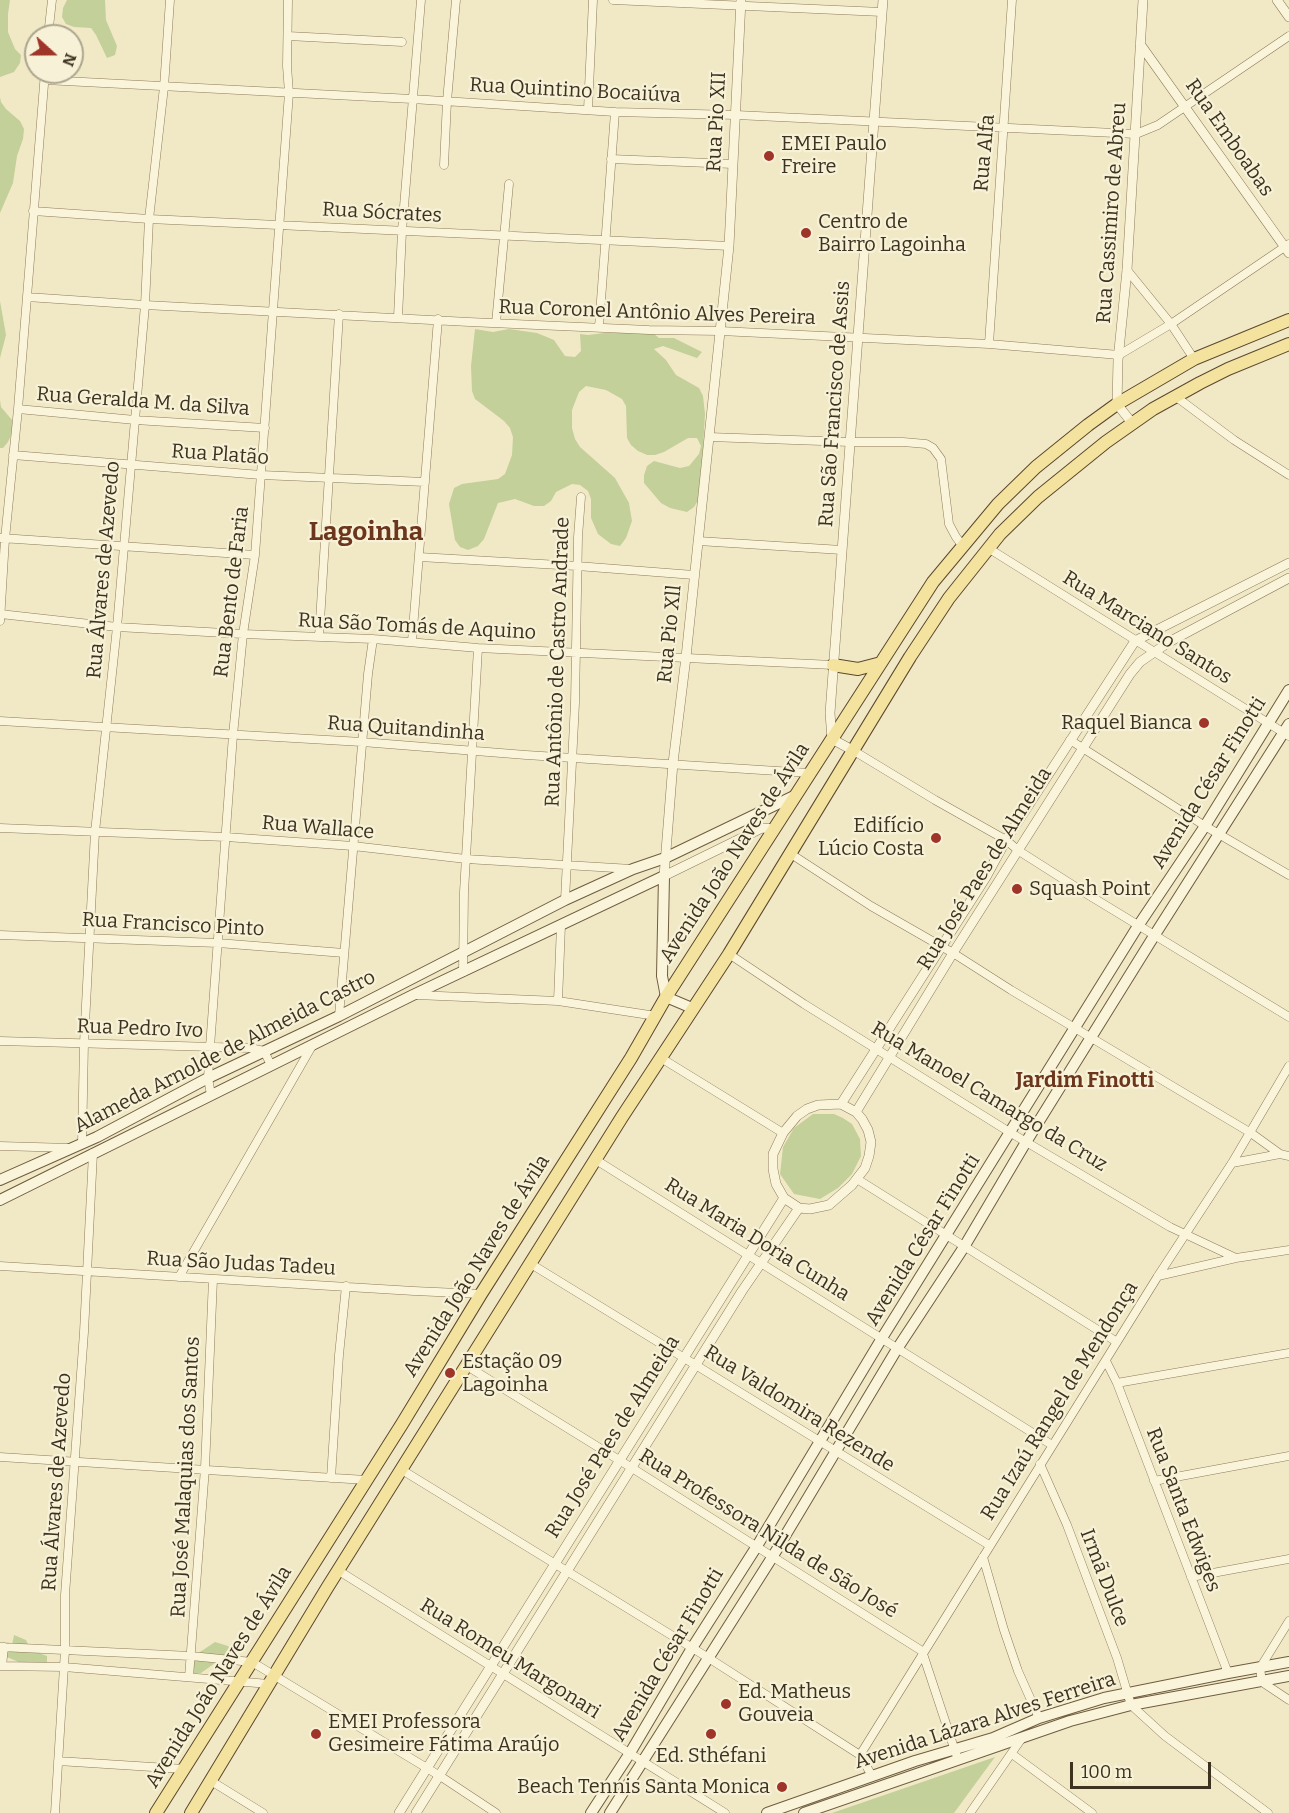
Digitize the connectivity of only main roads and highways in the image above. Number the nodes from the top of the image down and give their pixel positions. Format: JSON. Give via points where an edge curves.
{"nodes":[{"id":1,"x":1289,"y":320,"type":"edge"},
{"id":2,"x":1289,"y":344,"type":"edge"},
{"id":3,"x":881,"y":663,"type":"junction"},
{"id":4,"x":833,"y":665,"type":"road end"},
{"id":5,"x":1289,"y":690,"type":"edge"},
{"id":6,"x":1287,"y":731,"type":"edge"},
{"id":7,"x":794,"y":796,"type":"junction"},
{"id":8,"x":664,"y":876,"type":"joint"},
{"id":9,"x":666,"y":997,"type":"junction"},
{"id":10,"x":692,"y":1008,"type":"junction"},
{"id":11,"x":0,"y":1180,"type":"edge"},
{"id":12,"x":0,"y":1200,"type":"edge"},
{"id":13,"x":1289,"y":1662,"type":"edge"},
{"id":14,"x":1289,"y":1676,"type":"edge"},
{"id":15,"x":825,"y":1793,"type":"junction"},
{"id":16,"x":830,"y":1804,"type":"junction"},
{"id":17,"x":156,"y":1813,"type":"edge"},
{"id":18,"x":191,"y":1813,"type":"edge"},
{"id":19,"x":591,"y":1813,"type":"edge"},
{"id":20,"x":610,"y":1813,"type":"edge"},
{"id":21,"x":767,"y":1813,"type":"edge"},
{"id":22,"x":804,"y":1813,"type":"edge"}],
"edges":[{"from":1,"to":3,"type":"main road","name":"Avenida João Naves de Ávila","via":[[1194,359],[1118,404],[1036,467],[962,545]]},
{"from":2,"to":10,"type":"main road","via":[[1228,369],[1132,423],[1038,497],[988,548],[930,624],[791,854]]},
{"from":3,"to":4,"type":"main road","via":[[858,669]]},
{"from":3,"to":7,"type":"main road","name":"Avenida João Naves de Ávila"},
{"from":5,"to":19,"type":"main road","name":"Avenida César Finotti","via":[[1138,926]]},
{"from":6,"to":20,"type":"main road","name":"Avenida César Finotti","via":[[1154,936],[773,1556]]},
{"from":7,"to":9,"type":"main road","name":"Avenida João Naves de Ávila"},
{"from":7,"to":11,"type":"main road","name":"Alameda Arnolde de Almeida Castro","via":[[665,858],[565,900],[78,1146]]},
{"from":8,"to":9,"type":"main road","name":"Rua Pio Xll","via":[[662,976]]},
{"from":8,"to":12,"type":"main road","name":"Alameda Arnolde de Almeida Castro","via":[[413,995]]},
{"from":9,"to":10,"type":"main road"},
{"from":9,"to":17,"type":"main road","name":"Avenida João Naves de Ávila"},
{"from":10,"to":18,"type":"main road"},
{"from":13,"to":15,"type":"main road","name":"Avenida Lázara Alves Ferreira","via":[[1128,1693],[1040,1718]]},
{"from":14,"to":16,"type":"main road","name":"Avenida Lázara Alves Ferreira","via":[[1131,1705],[1050,1727]]},
{"from":15,"to":16,"type":"main road"},
{"from":15,"to":21,"type":"main road","name":"Avenida Lázara Alves Ferreira"},
{"from":16,"to":22,"type":"main road","name":"Avenida Lázara Alves Ferreira"}]}
